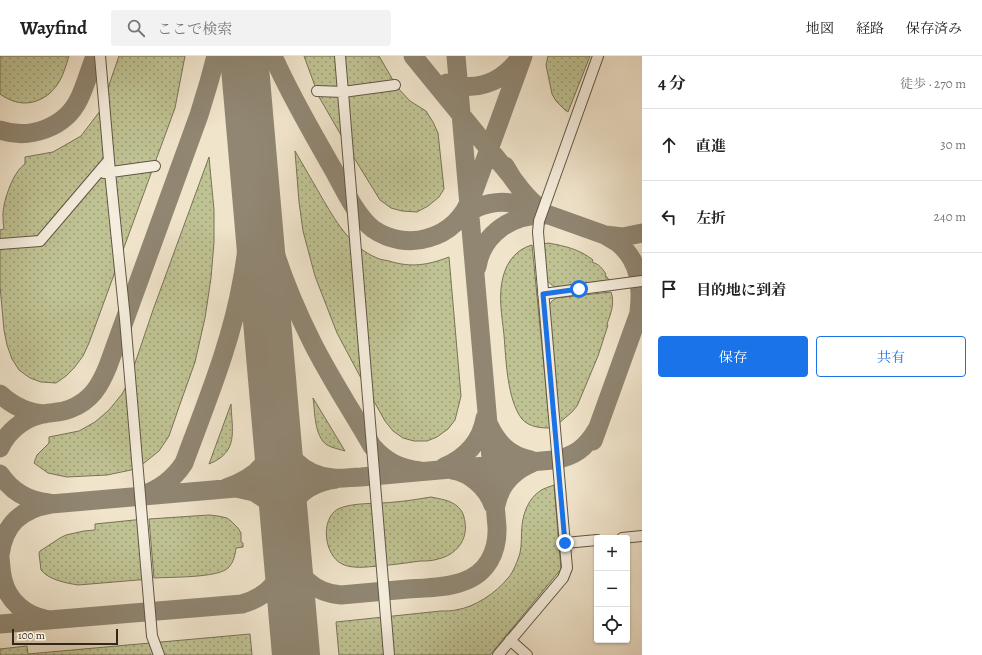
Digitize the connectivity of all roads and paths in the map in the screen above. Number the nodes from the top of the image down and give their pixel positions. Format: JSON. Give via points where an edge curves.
{"nodes":[{"id":1,"x":100,"y":56,"type":"edge"},
{"id":2,"x":340,"y":56,"type":"edge"},
{"id":3,"x":598,"y":56,"type":"edge"},
{"id":4,"x":395,"y":85,"type":"dead end"},
{"id":5,"x":317,"y":91,"type":"dead end"},
{"id":6,"x":343,"y":92,"type":"junction"},
{"id":7,"x":109,"y":160,"type":"junction"},
{"id":8,"x":155,"y":166,"type":"dead end"},
{"id":9,"x":110,"y":172,"type":"junction"},
{"id":10,"x":97,"y":174,"type":"junction"},
{"id":11,"x":0,"y":244,"type":"edge"},
{"id":12,"x":642,"y":281,"type":"edge"},
{"id":13,"x":543,"y":294,"type":"junction"},
{"id":14,"x":642,"y":536,"type":"edge"},
{"id":15,"x":630,"y":537,"type":"edge"},
{"id":16,"x":594,"y":540,"type":"edge"},
{"id":17,"x":565,"y":543,"type":"junction"},
{"id":18,"x":510,"y":640,"type":"junction"},
{"id":19,"x":159,"y":655,"type":"edge"},
{"id":20,"x":389,"y":655,"type":"edge"},
{"id":21,"x":498,"y":655,"type":"edge"},
{"id":22,"x":527,"y":655,"type":"edge"}],
"edges":[{"from":1,"to":7,"type":"lane"},
{"from":2,"to":6,"type":"lane"},
{"from":3,"to":13,"type":"lane","via":[[539,222]]},
{"from":4,"to":6,"type":"lane"},
{"from":5,"to":6,"type":"lane"},
{"from":6,"to":20,"type":"lane"},
{"from":7,"to":9,"type":"lane"},
{"from":7,"to":10,"type":"lane"},
{"from":8,"to":9,"type":"lane"},
{"from":9,"to":10,"type":"lane"},
{"from":9,"to":19,"type":"lane","via":[[152,636]]},
{"from":10,"to":11,"type":"lane","via":[[40,241]]},
{"from":12,"to":13,"type":"lane"},
{"from":13,"to":17,"type":"lane"},
{"from":14,"to":15,"type":"lane"},
{"from":16,"to":17,"type":"lane"},
{"from":17,"to":18,"type":"lane","via":[[567,568],[563,578]]},
{"from":18,"to":21,"type":"lane"},
{"from":18,"to":22,"type":"lane"}]}
